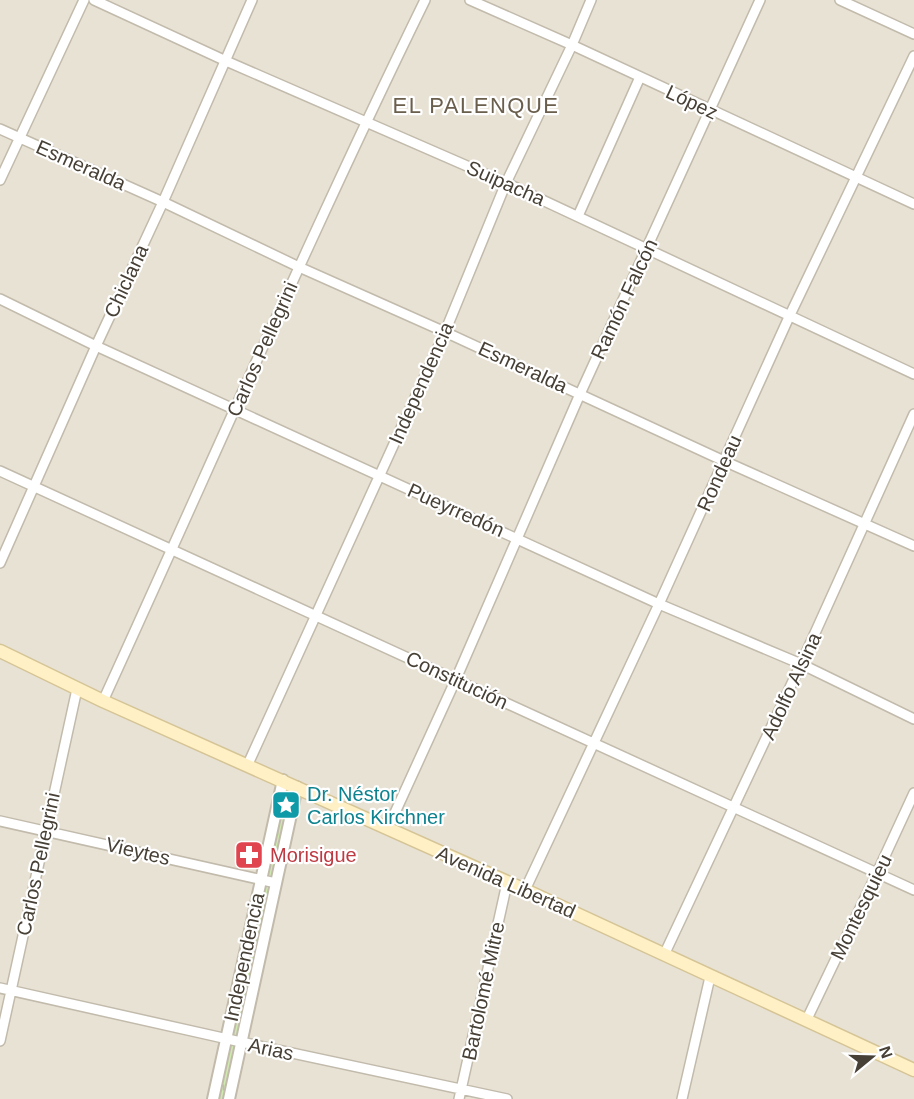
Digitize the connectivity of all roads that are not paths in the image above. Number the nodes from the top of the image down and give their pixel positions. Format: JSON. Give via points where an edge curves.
{"nodes":[{"id":1,"x":84,"y":0,"type":"edge"},
{"id":2,"x":94,"y":0,"type":"edge"},
{"id":3,"x":252,"y":0,"type":"edge"},
{"id":4,"x":425,"y":0,"type":"edge"},
{"id":5,"x":470,"y":0,"type":"edge"},
{"id":6,"x":591,"y":0,"type":"edge"},
{"id":7,"x":760,"y":0,"type":"edge"},
{"id":8,"x":840,"y":0,"type":"edge"},
{"id":9,"x":914,"y":34,"type":"edge"},
{"id":10,"x":573,"y":45,"type":"junction"},
{"id":11,"x":914,"y":56,"type":"edge"},
{"id":12,"x":226,"y":61,"type":"junction"},
{"id":13,"x":640,"y":77,"type":"junction"},
{"id":14,"x":710,"y":110,"type":"junction"},
{"id":15,"x":366,"y":120,"type":"junction"},
{"id":16,"x":0,"y":129,"type":"edge"},
{"id":17,"x":20,"y":138,"type":"junction"},
{"id":18,"x":857,"y":176,"type":"junction"},
{"id":19,"x":0,"y":180,"type":"edge"},
{"id":20,"x":506,"y":183,"type":"junction"},
{"id":21,"x":163,"y":202,"type":"junction"},
{"id":22,"x":914,"y":204,"type":"edge"},
{"id":23,"x":578,"y":216,"type":"junction"},
{"id":24,"x":648,"y":250,"type":"junction"},
{"id":25,"x":299,"y":267,"type":"junction"},
{"id":26,"x":0,"y":299,"type":"edge"},
{"id":27,"x":789,"y":316,"type":"junction"},
{"id":28,"x":445,"y":332,"type":"junction"},
{"id":29,"x":96,"y":346,"type":"junction"},
{"id":30,"x":914,"y":374,"type":"edge"},
{"id":31,"x":580,"y":394,"type":"junction"},
{"id":32,"x":236,"y":409,"type":"junction"},
{"id":33,"x":914,"y":414,"type":"edge"},
{"id":34,"x":724,"y":461,"type":"junction"},
{"id":35,"x":0,"y":471,"type":"edge"},
{"id":36,"x":379,"y":475,"type":"junction"},
{"id":37,"x":35,"y":487,"type":"junction"},
{"id":38,"x":864,"y":522,"type":"junction"},
{"id":39,"x":518,"y":538,"type":"junction"},
{"id":40,"x":914,"y":546,"type":"edge"},
{"id":41,"x":172,"y":550,"type":"junction"},
{"id":42,"x":0,"y":563,"type":"edge"},
{"id":43,"x":659,"y":604,"type":"junction"},
{"id":44,"x":316,"y":616,"type":"junction"},
{"id":45,"x":0,"y":651,"type":"edge"},
{"id":46,"x":801,"y":664,"type":"junction"},
{"id":47,"x":456,"y":679,"type":"junction"},
{"id":48,"x":77,"y":688,"type":"junction"},
{"id":49,"x":103,"y":701,"type":"junction"},
{"id":50,"x":914,"y":719,"type":"edge"},
{"id":51,"x":594,"y":743,"type":"junction"},
{"id":52,"x":248,"y":764,"type":"junction"},
{"id":53,"x":283,"y":780,"type":"junction"},
{"id":54,"x":297,"y":787,"type":"junction"},
{"id":55,"x":914,"y":793,"type":"edge"},
{"id":56,"x":734,"y":808,"type":"junction"},
{"id":57,"x":0,"y":821,"type":"edge"},
{"id":58,"x":388,"y":828,"type":"junction"},
{"id":59,"x":46,"y":830,"type":"junction"},
{"id":60,"x":878,"y":873,"type":"junction"},
{"id":61,"x":261,"y":880,"type":"junction"},
{"id":62,"x":276,"y":883,"type":"junction"},
{"id":63,"x":507,"y":883,"type":"junction"},
{"id":64,"x":525,"y":890,"type":"junction"},
{"id":65,"x":914,"y":890,"type":"edge"},
{"id":66,"x":663,"y":955,"type":"junction"},
{"id":67,"x":710,"y":977,"type":"junction"},
{"id":68,"x":0,"y":988,"type":"edge"},
{"id":69,"x":10,"y":990,"type":"junction"},
{"id":70,"x":806,"y":1021,"type":"junction"},
{"id":71,"x":226,"y":1039,"type":"junction"},
{"id":72,"x":0,"y":1041,"type":"edge"},
{"id":73,"x":241,"y":1042,"type":"junction"},
{"id":74,"x":914,"y":1070,"type":"edge"},
{"id":75,"x":460,"y":1094,"type":"edge"},
{"id":76,"x":213,"y":1099,"type":"edge"},
{"id":77,"x":229,"y":1099,"type":"edge"},
{"id":78,"x":507,"y":1099,"type":"edge"},
{"id":79,"x":682,"y":1099,"type":"edge"}],
"edges":[{"from":1,"to":17,"type":"street"},
{"from":2,"to":12,"type":"street","name":"Suipacha"},
{"from":3,"to":12,"type":"street","name":"Chiclana"},
{"from":4,"to":15,"type":"street","name":"Carlos Pellegrini"},
{"from":5,"to":10,"type":"street","name":"López"},
{"from":6,"to":10,"type":"street","name":"Independencia"},
{"from":7,"to":14,"type":"street","name":"Ramón Falcón"},
{"from":8,"to":9,"type":"street"},
{"from":10,"to":13,"type":"street","name":"López"},
{"from":10,"to":20,"type":"street","name":"Independencia"},
{"from":11,"to":18,"type":"street","name":"Rondeau"},
{"from":12,"to":15,"type":"street","name":"Suipacha"},
{"from":12,"to":21,"type":"street","name":"Chiclana"},
{"from":13,"to":14,"type":"street","name":"López"},
{"from":13,"to":23,"type":"street"},
{"from":14,"to":18,"type":"street","name":"López"},
{"from":14,"to":24,"type":"street","name":"Ramón Falcón"},
{"from":15,"to":20,"type":"street","name":"Suipacha"},
{"from":15,"to":25,"type":"street","name":"Carlos Pellegrini"},
{"from":16,"to":17,"type":"street","name":"Esmeralda"},
{"from":17,"to":19,"type":"street"},
{"from":17,"to":21,"type":"street","name":"Esmeralda"},
{"from":18,"to":22,"type":"street","name":"López"},
{"from":18,"to":27,"type":"street","name":"Rondeau"},
{"from":20,"to":23,"type":"street","name":"Suipacha"},
{"from":20,"to":28,"type":"street","name":"Independencia"},
{"from":21,"to":25,"type":"street","name":"Esmeralda"},
{"from":21,"to":29,"type":"street","name":"Chiclana"},
{"from":23,"to":24,"type":"street","name":"Suipacha"},
{"from":24,"to":27,"type":"street","name":"Suipacha"},
{"from":24,"to":31,"type":"street","name":"Ramón Falcón"},
{"from":25,"to":28,"type":"street","name":"Esmeralda"},
{"from":25,"to":32,"type":"street","name":"Carlos Pellegrini"},
{"from":26,"to":29,"type":"street","name":"Pueyrredón"},
{"from":27,"to":30,"type":"street","name":"Suipacha"},
{"from":27,"to":34,"type":"street","name":"Rondeau"},
{"from":28,"to":31,"type":"street","name":"Esmeralda"},
{"from":28,"to":36,"type":"street","name":"Independencia"},
{"from":29,"to":32,"type":"street","name":"Pueyrredón"},
{"from":29,"to":37,"type":"street","name":"Chiclana"},
{"from":31,"to":34,"type":"street","name":"Esmeralda"},
{"from":31,"to":39,"type":"street","name":"Ramón Falcón"},
{"from":32,"to":36,"type":"street","name":"Pueyrredón"},
{"from":32,"to":41,"type":"street","name":"Carlos Pellegrini"},
{"from":33,"to":38,"type":"street","name":"Adolfo Alsina"},
{"from":34,"to":38,"type":"street","name":"Esmeralda"},
{"from":34,"to":43,"type":"street","name":"Rondeau"},
{"from":35,"to":37,"type":"street","name":"Constitución"},
{"from":36,"to":39,"type":"street","name":"Pueyrredón"},
{"from":36,"to":44,"type":"street","name":"Independencia"},
{"from":37,"to":41,"type":"street","name":"Constitución"},
{"from":37,"to":42,"type":"street","name":"Chiclana"},
{"from":38,"to":40,"type":"street","name":"Esmeralda"},
{"from":38,"to":46,"type":"street","name":"Adolfo Alsina"},
{"from":39,"to":43,"type":"street","name":"Pueyrredón"},
{"from":39,"to":47,"type":"street","name":"Ramón Falcón"},
{"from":41,"to":44,"type":"street","name":"Constitución"},
{"from":41,"to":49,"type":"street","name":"Carlos Pellegrini"},
{"from":43,"to":46,"type":"street","name":"Pueyrredón"},
{"from":43,"to":51,"type":"street","name":"Rondeau"},
{"from":44,"to":47,"type":"street","name":"Constitución"},
{"from":44,"to":52,"type":"street","name":"Independencia"},
{"from":45,"to":48,"type":"main road","name":"Avenida Libertad"},
{"from":46,"to":50,"type":"street","name":"Pueyrredón"},
{"from":46,"to":56,"type":"street","name":"Adolfo Alsina"},
{"from":47,"to":51,"type":"street","name":"Constitución"},
{"from":47,"to":58,"type":"street","name":"Ramón Falcón"},
{"from":48,"to":49,"type":"main road","name":"Avenida Libertad"},
{"from":48,"to":59,"type":"street","name":"Carlos Pellegrini"},
{"from":49,"to":52,"type":"main road","name":"Avenida Libertad"},
{"from":51,"to":56,"type":"street","name":"Constitución"},
{"from":51,"to":64,"type":"street","name":"Rondeau"},
{"from":52,"to":53,"type":"main road","name":"Avenida Libertad"},
{"from":53,"to":54,"type":"main road","name":"Avenida Libertad"},
{"from":53,"to":61,"type":"street","name":"Independencia"},
{"from":54,"to":58,"type":"main road","name":"Avenida Libertad"},
{"from":54,"to":62,"type":"street","name":"Independencia"},
{"from":55,"to":60,"type":"street","name":"Montesquieu"},
{"from":56,"to":60,"type":"street","name":"Constitución"},
{"from":56,"to":66,"type":"street","name":"Adolfo Alsina"},
{"from":57,"to":59,"type":"street","name":"Vieytes"},
{"from":58,"to":63,"type":"main road","name":"Avenida Libertad"},
{"from":59,"to":61,"type":"street","name":"Vieytes"},
{"from":59,"to":69,"type":"street","name":"Carlos Pellegrini"},
{"from":60,"to":65,"type":"street","name":"Constitución"},
{"from":60,"to":70,"type":"street","name":"Montesquieu"},
{"from":61,"to":62,"type":"street","name":"Vieytes"},
{"from":61,"to":71,"type":"street","name":"Independencia"},
{"from":62,"to":73,"type":"street","name":"Independencia"},
{"from":63,"to":64,"type":"main road","name":"Avenida Libertad"},
{"from":63,"to":75,"type":"street","name":"Bartolomé Mitre"},
{"from":64,"to":66,"type":"main road","name":"Avenida Libertad"},
{"from":66,"to":67,"type":"main road","name":"Avenida Libertad"},
{"from":67,"to":70,"type":"main road","name":"Avenida Libertad"},
{"from":67,"to":79,"type":"street"},
{"from":68,"to":69,"type":"street","name":"Arias"},
{"from":69,"to":71,"type":"street","name":"Arias"},
{"from":69,"to":72,"type":"street","name":"Carlos Pellegrini"},
{"from":70,"to":74,"type":"main road","name":"Avenida Libertad"},
{"from":71,"to":73,"type":"street","name":"Arias"},
{"from":71,"to":76,"type":"street","name":"Independencia"},
{"from":73,"to":75,"type":"street","name":"Arias"},
{"from":73,"to":77,"type":"street","name":"Independencia"},
{"from":75,"to":78,"type":"street","name":"Arias"}]}
